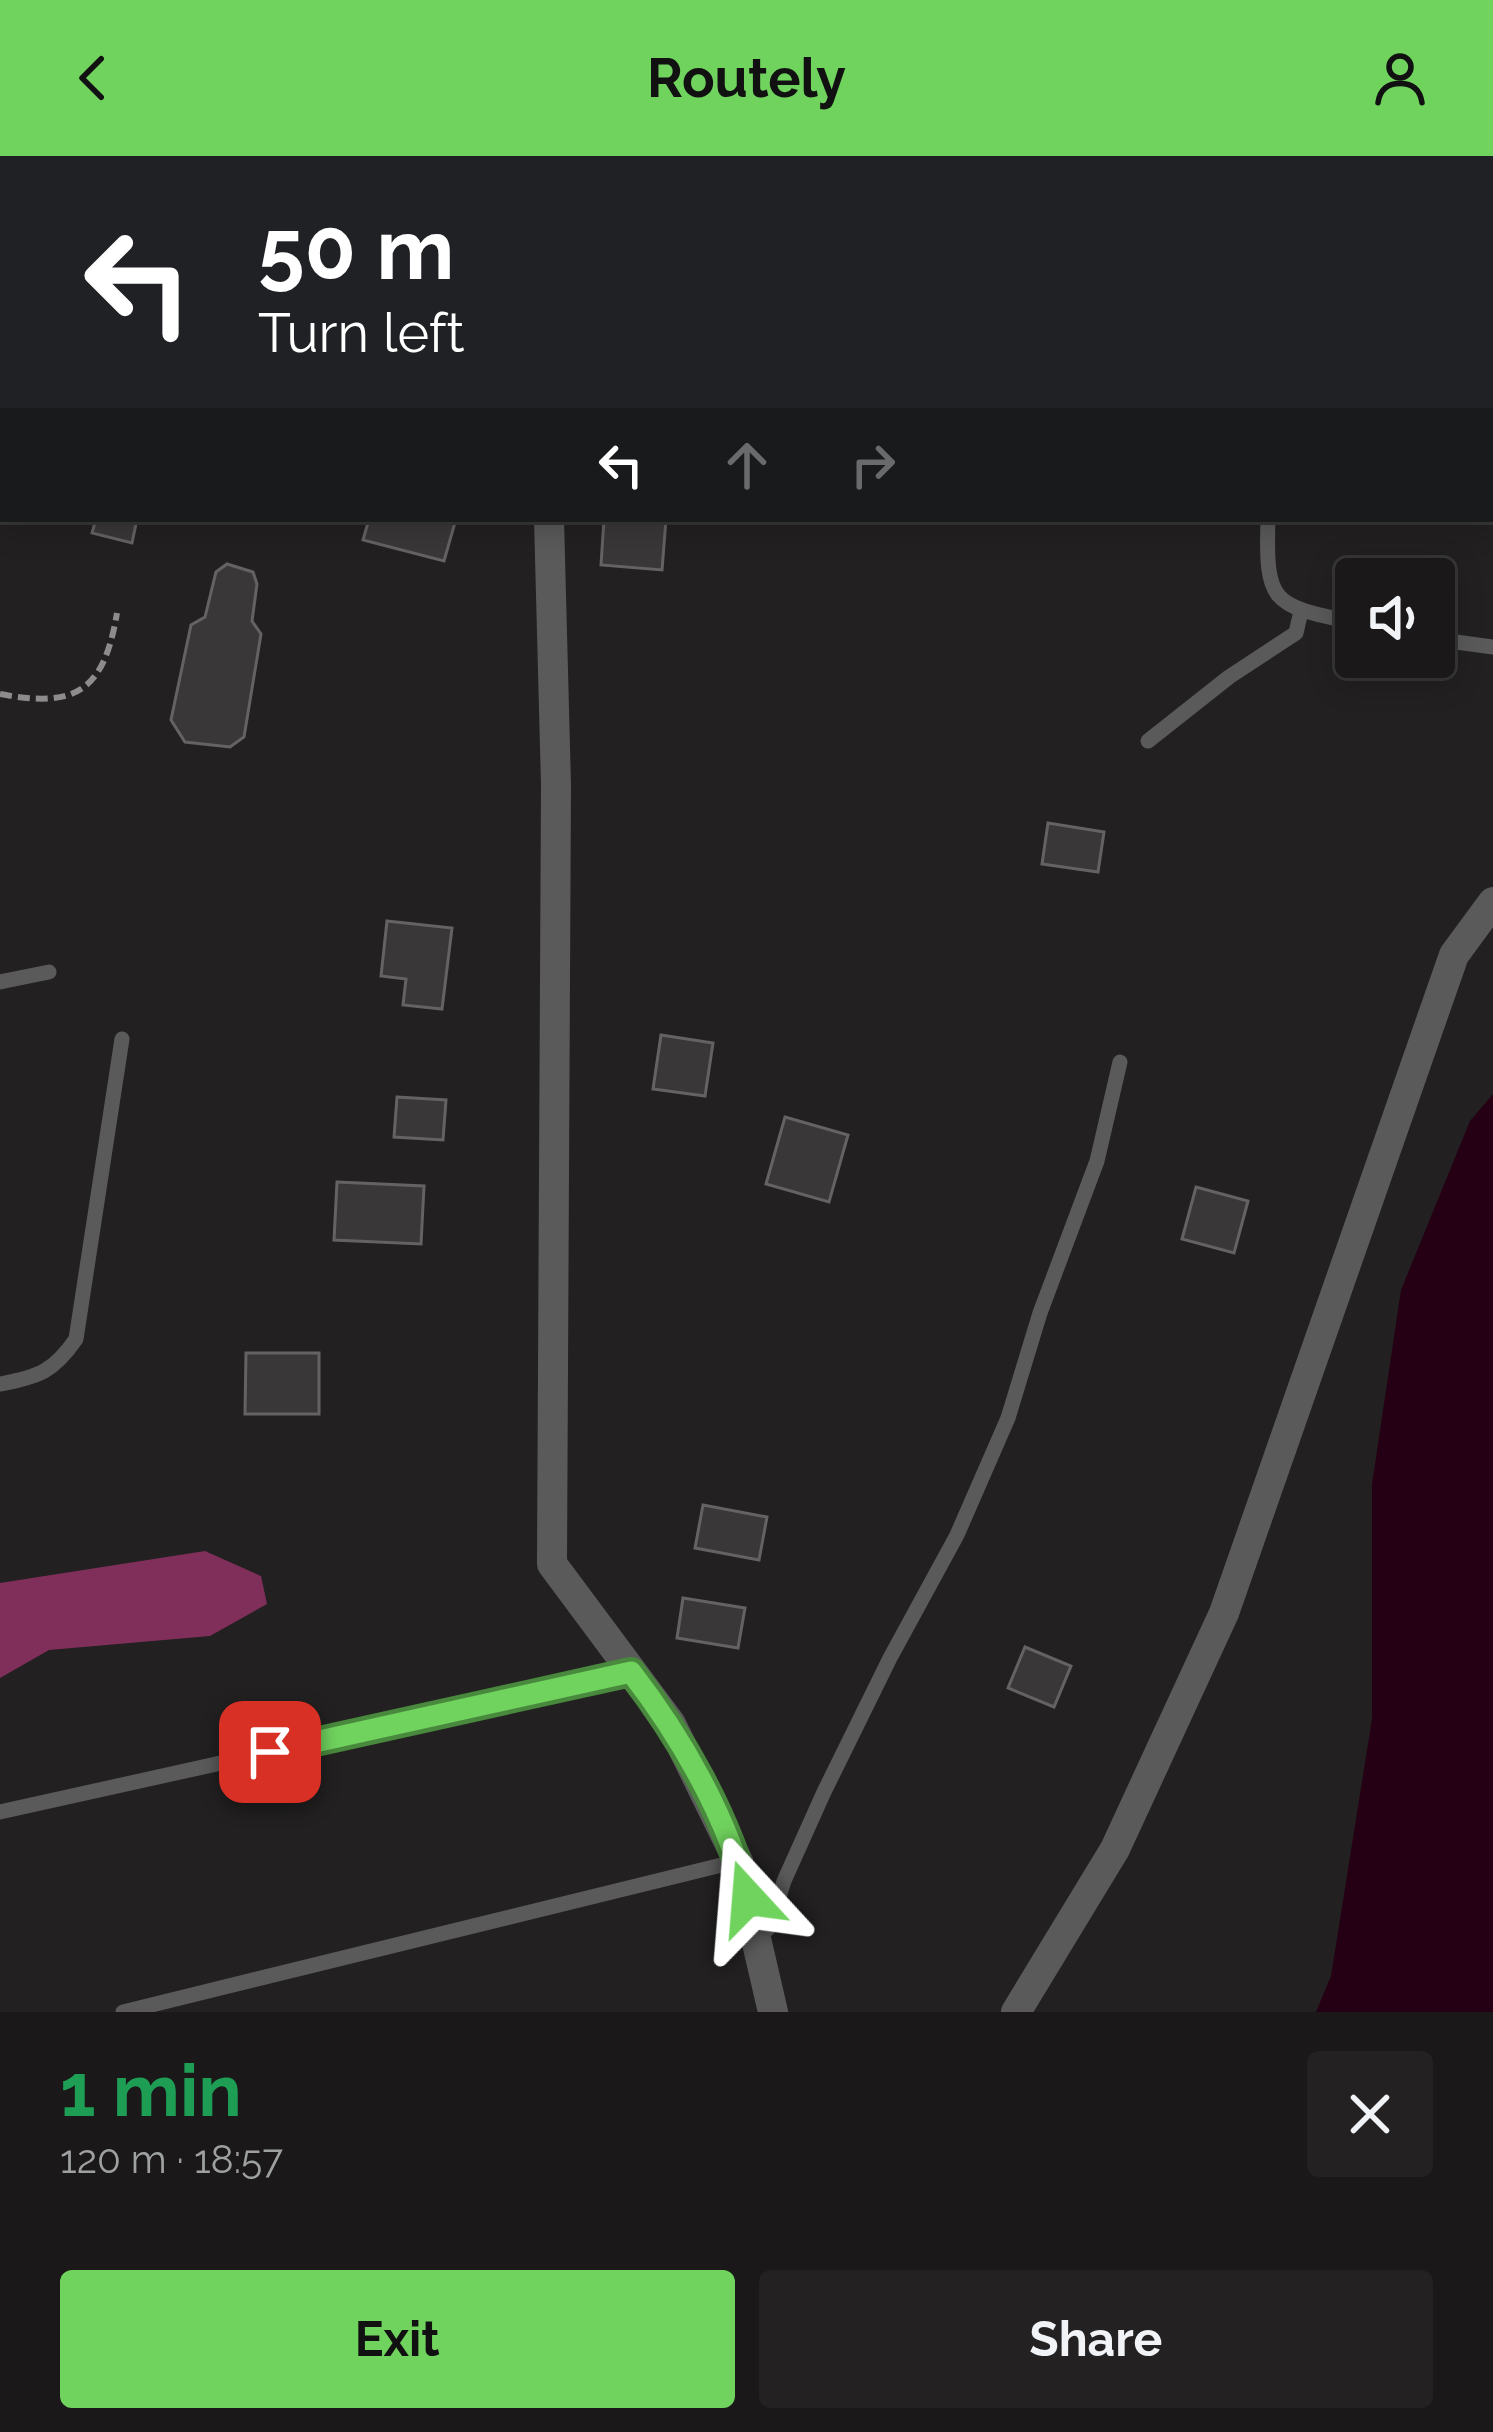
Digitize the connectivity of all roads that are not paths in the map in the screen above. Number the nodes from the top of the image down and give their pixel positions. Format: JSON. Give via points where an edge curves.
{"nodes":[{"id":1,"x":549,"y":522,"type":"edge"},
{"id":2,"x":1268,"y":522,"type":"edge"},
{"id":3,"x":1301,"y":611,"type":"junction"},
{"id":4,"x":1335,"y":618,"type":"edge"},
{"id":5,"x":1455,"y":641,"type":"edge"},
{"id":6,"x":1493,"y":647,"type":"edge"},
{"id":7,"x":1148,"y":741,"type":"dead end"},
{"id":8,"x":1493,"y":902,"type":"edge"},
{"id":9,"x":50,"y":972,"type":"dead end"},
{"id":10,"x":0,"y":982,"type":"edge"},
{"id":11,"x":122,"y":1039,"type":"dead end"},
{"id":12,"x":1120,"y":1062,"type":"dead end"},
{"id":13,"x":0,"y":1384,"type":"edge"},
{"id":14,"x":631,"y":1672,"type":"junction"},
{"id":15,"x":0,"y":1811,"type":"edge"},
{"id":16,"x":738,"y":1861,"type":"junction"},
{"id":17,"x":757,"y":1936,"type":"junction"},
{"id":18,"x":123,"y":2012,"type":"edge"},
{"id":19,"x":773,"y":2012,"type":"edge"},
{"id":20,"x":1016,"y":2012,"type":"edge"}],
"edges":[{"from":1,"to":14,"type":"street","via":[[556,785],[552,1564]]},
{"from":2,"to":3,"type":"lane","via":[[1269,582],[1282,602]]},
{"from":3,"to":4,"type":"lane"},
{"from":3,"to":7,"type":"lane","via":[[1296,633]]},
{"from":5,"to":6,"type":"lane"},
{"from":8,"to":20,"type":"street","via":[[1454,955],[1224,1613],[1115,1850]]},
{"from":9,"to":10,"type":"lane"},
{"from":11,"to":13,"type":"lane","via":[[76,1339],[58,1364]]},
{"from":12,"to":17,"type":"lane","via":[[1096,1161],[1008,1418],[824,1792],[769,1928]]},
{"from":14,"to":15,"type":"lane"},
{"from":14,"to":16,"type":"street","via":[[671,1724]]},
{"from":16,"to":17,"type":"street"},
{"from":16,"to":18,"type":"lane"},
{"from":17,"to":19,"type":"street"}]}
